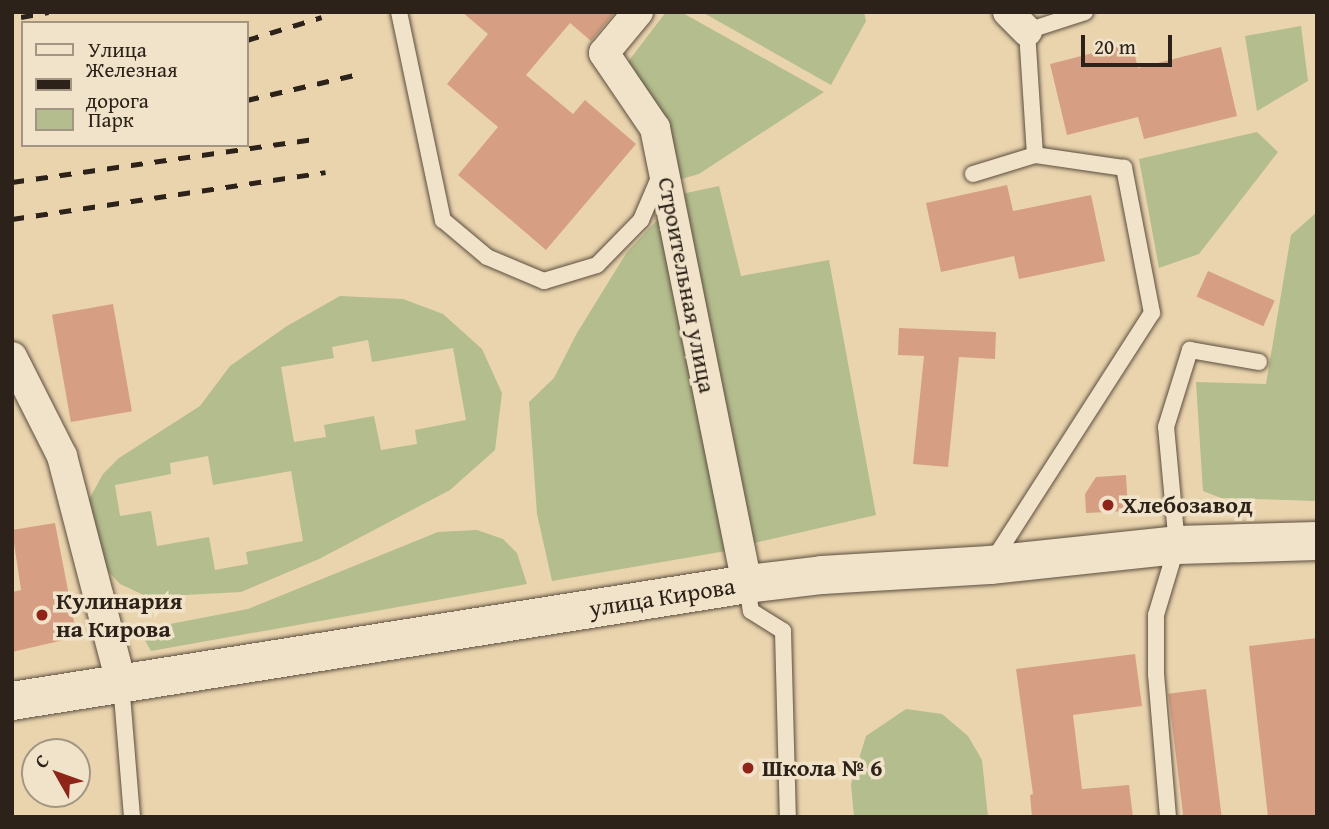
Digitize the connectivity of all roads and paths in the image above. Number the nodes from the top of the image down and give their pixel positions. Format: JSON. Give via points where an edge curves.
{"nodes":[{"id":1,"x":398,"y":12,"type":"edge"},
{"id":2,"x":638,"y":12,"type":"edge"},
{"id":3,"x":1085,"y":12,"type":"edge"},
{"id":4,"x":1018,"y":22,"type":"edge"},
{"id":5,"x":1035,"y":155,"type":"junction"},
{"id":6,"x":664,"y":167,"type":"junction"},
{"id":7,"x":973,"y":174,"type":"dead end"},
{"id":8,"x":12,"y":357,"type":"edge"},
{"id":9,"x":1259,"y":362,"type":"dead end"},
{"id":10,"x":1317,"y":541,"type":"edge"},
{"id":11,"x":1177,"y":545,"type":"junction"},
{"id":12,"x":990,"y":565,"type":"junction"},
{"id":13,"x":747,"y":584,"type":"junction"},
{"id":14,"x":121,"y":682,"type":"junction"},
{"id":15,"x":12,"y":701,"type":"edge"},
{"id":16,"x":132,"y":817,"type":"edge"},
{"id":17,"x":788,"y":817,"type":"edge"},
{"id":18,"x":1168,"y":817,"type":"edge"}],
"edges":[{"from":1,"to":6,"type":"lane","via":[[443,220],[487,257],[544,281],[597,265],[641,220]]},
{"from":2,"to":6,"type":"street","name":"Строительная улица","via":[[604,53],[655,128]]},
{"from":3,"to":4,"type":"lane"},
{"from":4,"to":5,"type":"lane"},
{"from":5,"to":7,"type":"lane"},
{"from":5,"to":12,"type":"lane","via":[[1124,168],[1152,313]]},
{"from":6,"to":13,"type":"street","name":"Строительная улица"},
{"from":8,"to":14,"type":"street","via":[[62,456]]},
{"from":9,"to":11,"type":"lane","via":[[1190,349],[1166,427]]},
{"from":10,"to":11,"type":"street","name":"улица Кирова"},
{"from":11,"to":12,"type":"street","name":"улица Кирова"},
{"from":11,"to":18,"type":"lane","via":[[1156,615]]},
{"from":12,"to":13,"type":"street","name":"улица Кирова"},
{"from":13,"to":14,"type":"street","name":"улица Кирова"},
{"from":13,"to":17,"type":"lane","via":[[751,611],[783,631]]},
{"from":14,"to":15,"type":"street","name":"улица Кирова"},
{"from":14,"to":16,"type":"lane"}]}
